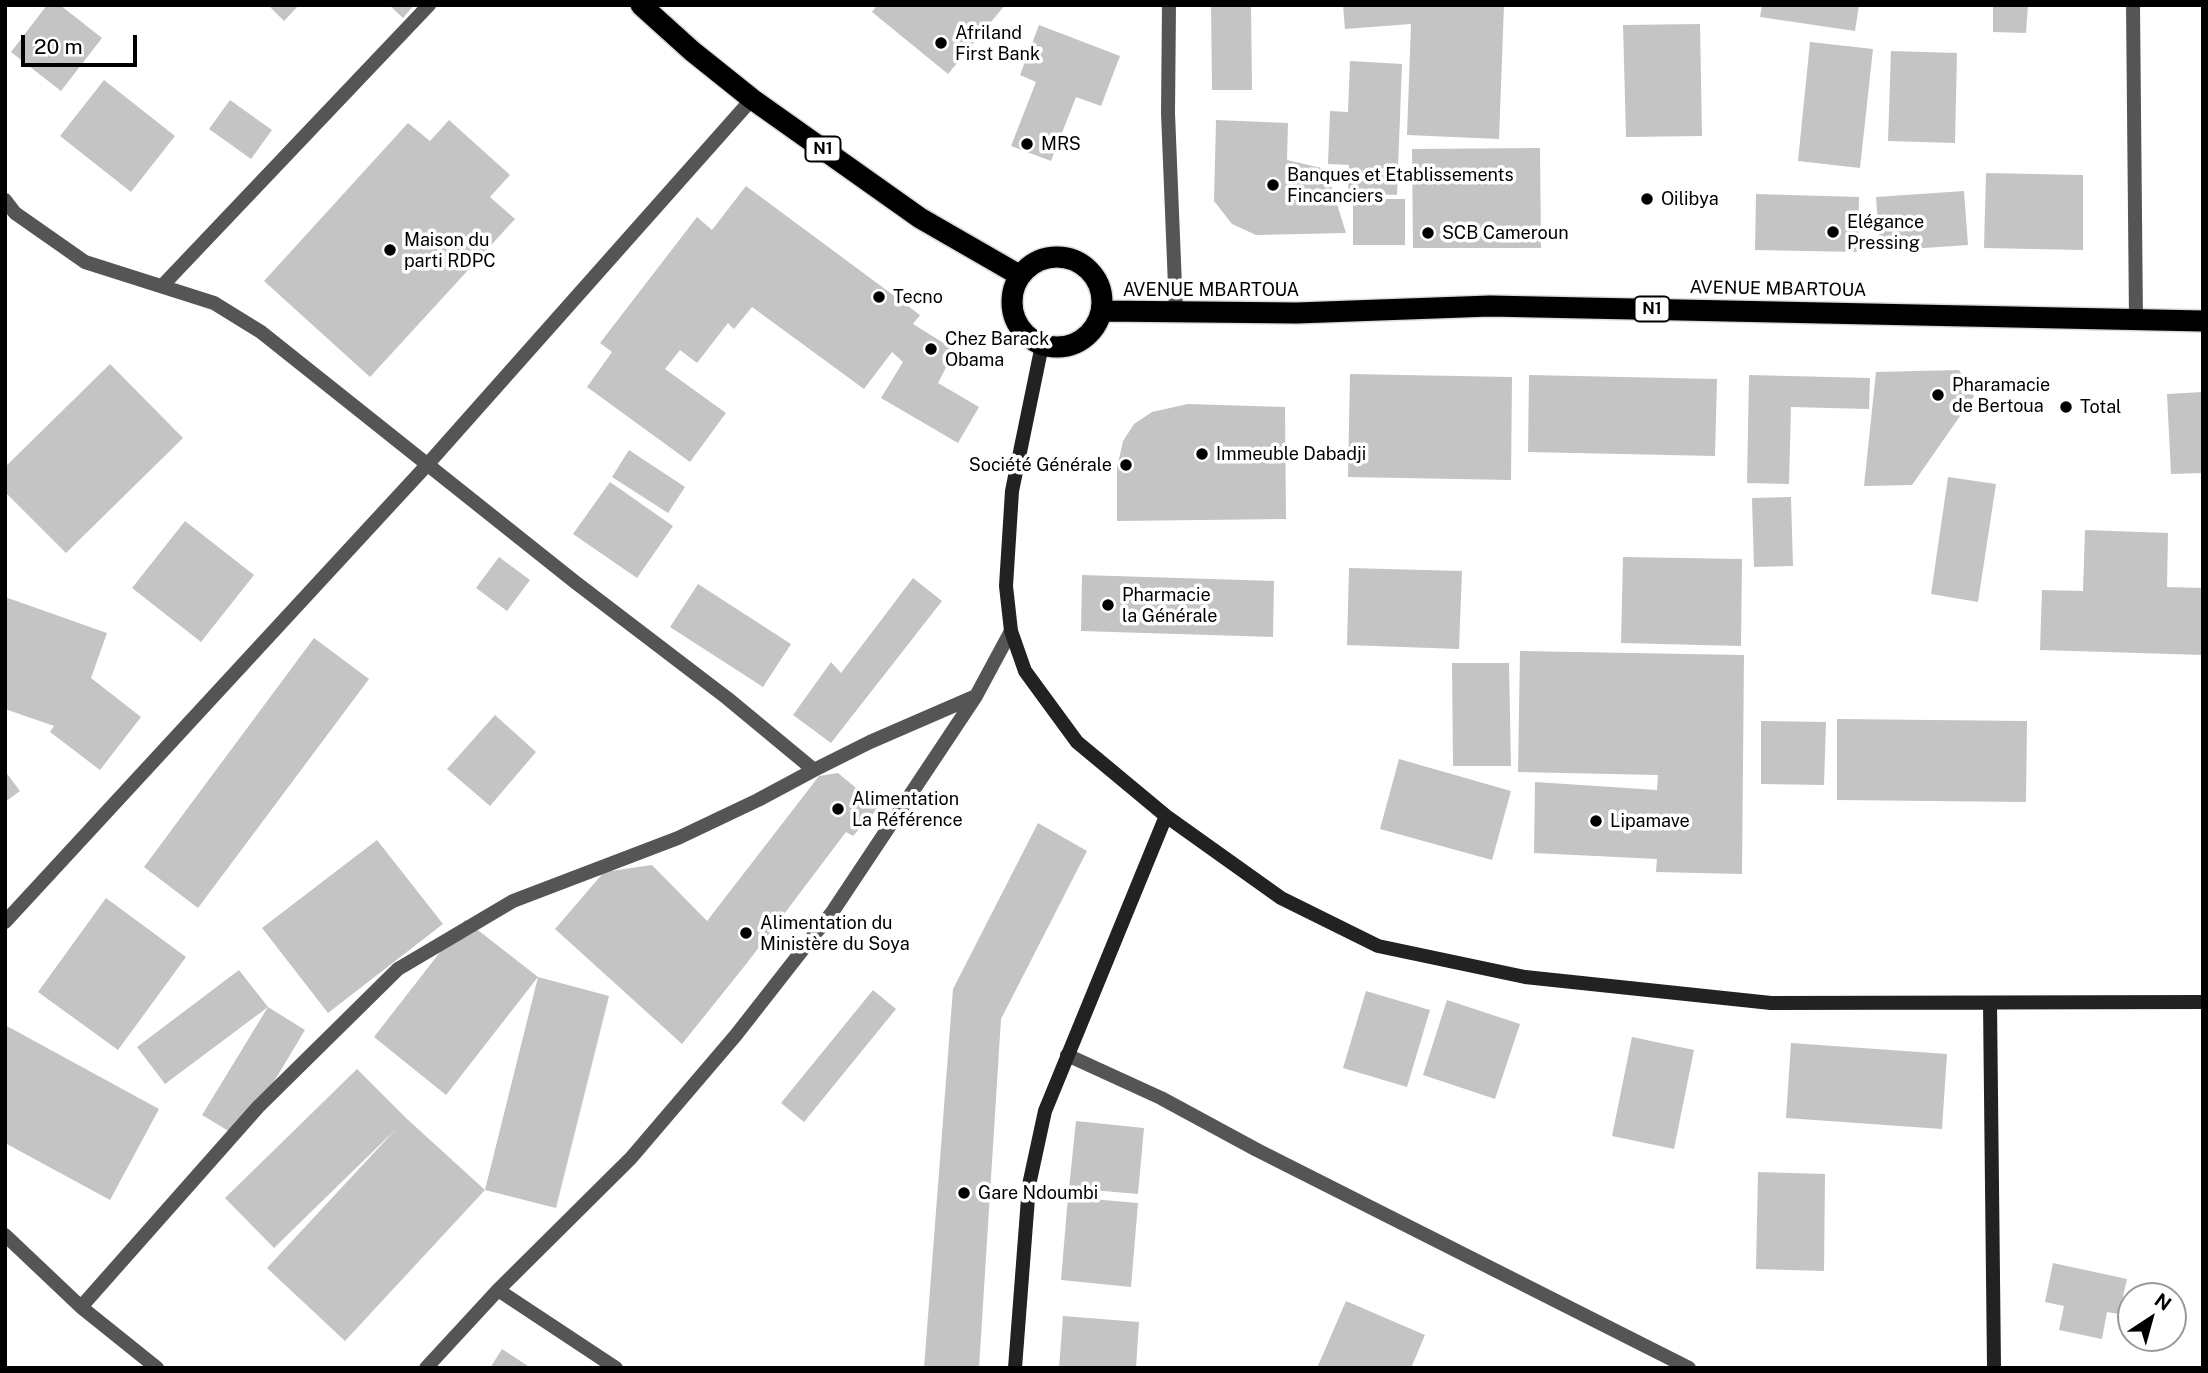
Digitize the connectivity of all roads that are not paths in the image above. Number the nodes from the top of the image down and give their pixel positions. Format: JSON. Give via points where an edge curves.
{"nodes":[{"id":1,"x":429,"y":5,"type":"edge"},
{"id":2,"x":641,"y":5,"type":"edge"},
{"id":3,"x":1169,"y":5,"type":"edge"},
{"id":4,"x":2133,"y":5,"type":"edge"},
{"id":5,"x":752,"y":99,"type":"junction"},
{"id":6,"x":5,"y":200,"type":"edge"},
{"id":7,"x":1019,"y":275,"type":"junction"},
{"id":8,"x":162,"y":286,"type":"junction"},
{"id":9,"x":1101,"y":311,"type":"junction"},
{"id":10,"x":1176,"y":311,"type":"junction"},
{"id":11,"x":2136,"y":320,"type":"junction"},
{"id":12,"x":2203,"y":321,"type":"edge"},
{"id":13,"x":1042,"y":345,"type":"junction"},
{"id":14,"x":427,"y":465,"type":"junction"},
{"id":15,"x":1011,"y":631,"type":"junction"},
{"id":16,"x":976,"y":696,"type":"junction"},
{"id":17,"x":814,"y":770,"type":"junction"},
{"id":18,"x":1166,"y":816,"type":"junction"},
{"id":19,"x":5,"y":922,"type":"edge"},
{"id":20,"x":2203,"y":1002,"type":"edge"},
{"id":21,"x":1990,"y":1003,"type":"junction"},
{"id":22,"x":1067,"y":1055,"type":"junction"},
{"id":23,"x":5,"y":1235,"type":"edge"},
{"id":24,"x":498,"y":1290,"type":"junction"},
{"id":25,"x":81,"y":1307,"type":"junction"},
{"id":26,"x":157,"y":1368,"type":"edge"},
{"id":27,"x":426,"y":1368,"type":"edge"},
{"id":28,"x":616,"y":1368,"type":"edge"},
{"id":29,"x":1015,"y":1368,"type":"edge"},
{"id":30,"x":1689,"y":1368,"type":"edge"},
{"id":31,"x":1994,"y":1368,"type":"edge"}],
"edges":[{"from":1,"to":8,"type":"street"},
{"from":2,"to":5,"type":"highway","number":"N1"},
{"from":3,"to":10,"type":"street"},
{"from":4,"to":11,"type":"street"},
{"from":5,"to":7,"type":"highway","number":"N1","via":[[920,218]]},
{"from":5,"to":14,"type":"street"},
{"from":6,"to":8,"type":"street","via":[[15,213],[85,262]]},
{"from":7,"to":9,"type":"highway","via":[[1050,256],[1067,257],[1084,265],[1096,279]]},
{"from":7,"to":13,"type":"highway","via":[[1012,290],[1016,323]]},
{"from":8,"to":14,"type":"street","via":[[214,303],[261,332]]},
{"from":9,"to":10,"type":"highway","name":"AVENUE MBARTOUA","number":"N1"},
{"from":9,"to":13,"type":"highway","via":[[1096,325],[1079,341],[1057,347]]},
{"from":10,"to":11,"type":"highway","name":"AVENUE MBARTOUA","number":"N1","via":[[1297,313],[1490,306]]},
{"from":11,"to":12,"type":"highway","name":"AVENUE MBARTOUA","number":"N1"},
{"from":13,"to":15,"type":"street","via":[[1012,491],[1006,586]]},
{"from":14,"to":17,"type":"street"},
{"from":14,"to":19,"type":"street"},
{"from":15,"to":16,"type":"street"},
{"from":15,"to":18,"type":"street","via":[[1025,671],[1077,742]]},
{"from":16,"to":17,"type":"street"},
{"from":16,"to":24,"type":"street","via":[[833,911],[736,1035],[631,1158]]},
{"from":17,"to":25,"type":"street","via":[[678,838],[513,901],[398,969],[258,1107]]},
{"from":18,"to":21,"type":"street","via":[[1281,898],[1378,946],[1525,977],[1771,1003]]},
{"from":18,"to":22,"type":"street"},
{"from":20,"to":21,"type":"street"},
{"from":21,"to":31,"type":"street"},
{"from":22,"to":29,"type":"street","via":[[1045,1111],[1029,1185]]},
{"from":22,"to":30,"type":"street","via":[[1161,1098]]},
{"from":23,"to":25,"type":"street"},
{"from":24,"to":27,"type":"street"},
{"from":24,"to":28,"type":"street"},
{"from":25,"to":26,"type":"street"}]}
